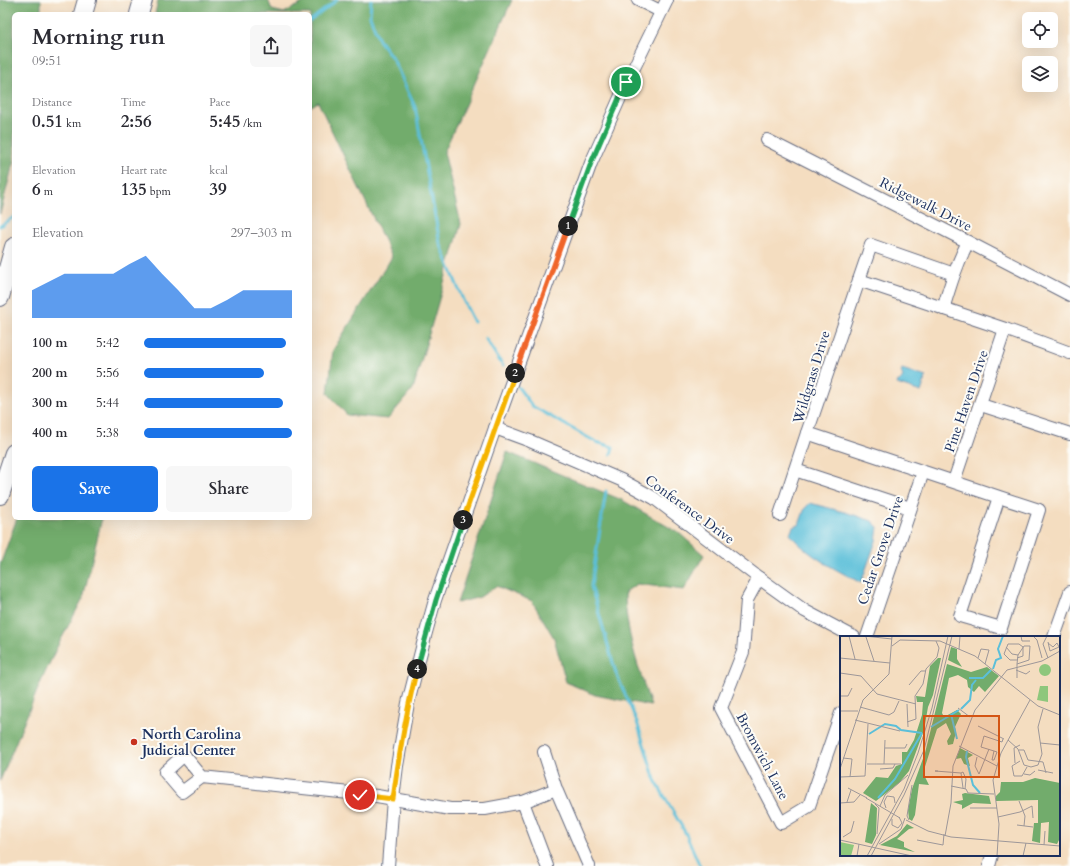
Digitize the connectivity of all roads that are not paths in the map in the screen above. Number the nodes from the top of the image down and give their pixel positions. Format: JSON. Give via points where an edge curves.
{"nodes":[{"id":1,"x":87,"y":0,"type":"edge"},
{"id":2,"x":143,"y":0,"type":"edge"},
{"id":3,"x":638,"y":0,"type":"edge"},
{"id":4,"x":667,"y":0,"type":"edge"},
{"id":5,"x":660,"y":11,"type":"junction"},
{"id":6,"x":84,"y":12,"type":"edge"},
{"id":7,"x":140,"y":12,"type":"edge"},
{"id":8,"x":767,"y":140,"type":"dead end"},
{"id":9,"x":968,"y":242,"type":"junction"},
{"id":10,"x":12,"y":254,"type":"edge"},
{"id":11,"x":954,"y":274,"type":"junction"},
{"id":12,"x":859,"y":280,"type":"junction"},
{"id":13,"x":1070,"y":295,"type":"edge"},
{"id":14,"x":0,"y":297,"type":"edge"},
{"id":15,"x":943,"y":308,"type":"junction"},
{"id":16,"x":1005,"y":329,"type":"junction"},
{"id":17,"x":1070,"y":353,"type":"edge"},
{"id":18,"x":981,"y":404,"type":"junction"},
{"id":19,"x":495,"y":428,"type":"junction"},
{"id":20,"x":807,"y":432,"type":"junction"},
{"id":21,"x":1070,"y":434,"type":"edge"},
{"id":22,"x":12,"y":459,"type":"edge"},
{"id":23,"x":795,"y":470,"type":"junction"},
{"id":24,"x":923,"y":472,"type":"junction"},
{"id":25,"x":954,"y":482,"type":"junction"},
{"id":26,"x":0,"y":495,"type":"edge"},
{"id":27,"x":999,"y":497,"type":"junction"},
{"id":28,"x":910,"y":508,"type":"junction"},
{"id":29,"x":780,"y":515,"type":"dead end"},
{"id":30,"x":759,"y":578,"type":"junction"},
{"id":31,"x":1070,"y":592,"type":"edge"},
{"id":32,"x":852,"y":636,"type":"edge"},
{"id":33,"x":867,"y":636,"type":"edge"},
{"id":34,"x":1054,"y":636,"type":"edge"},
{"id":35,"x":840,"y":716,"type":"edge"},
{"id":36,"x":544,"y":752,"type":"dead end"},
{"id":37,"x":202,"y":776,"type":"dead end"},
{"id":38,"x":556,"y":789,"type":"junction"},
{"id":39,"x":393,"y":799,"type":"junction"},
{"id":40,"x":522,"y":802,"type":"junction"},
{"id":41,"x":992,"y":856,"type":"edge"},
{"id":42,"x":388,"y":866,"type":"edge"},
{"id":43,"x":547,"y":866,"type":"edge"},
{"id":44,"x":589,"y":866,"type":"edge"},
{"id":45,"x":989,"y":866,"type":"edge"}],
"edges":[{"from":1,"to":6,"type":"highway"},
{"from":2,"to":7,"type":"highway"},
{"from":3,"to":5,"type":"street"},
{"from":4,"to":5,"type":"street"},
{"from":5,"to":19,"type":"street","via":[[591,163]]},
{"from":8,"to":9,"type":"street","name":"Ridgewalk Drive"},
{"from":9,"to":11,"type":"street"},
{"from":9,"to":13,"type":"street","name":"Ridgewalk Drive"},
{"from":10,"to":14,"type":"highway"},
{"from":11,"to":12,"type":"street","name":"Wildgrass Drive","via":[[871,245]]},
{"from":11,"to":15,"type":"street"},
{"from":12,"to":15,"type":"street"},
{"from":12,"to":20,"type":"street","name":"Wildgrass Drive"},
{"from":15,"to":16,"type":"street"},
{"from":16,"to":17,"type":"street"},
{"from":16,"to":18,"type":"street","name":"Pine Haven Drive"},
{"from":18,"to":21,"type":"street"},
{"from":18,"to":25,"type":"street","name":"Pine Haven Drive"},
{"from":19,"to":30,"type":"street","name":"Conference Drive","via":[[621,480],[654,498]]},
{"from":19,"to":39,"type":"street","via":[[425,636],[408,703]]},
{"from":20,"to":23,"type":"street"},
{"from":20,"to":24,"type":"street","name":"Wildgrass Drive"},
{"from":22,"to":26,"type":"highway"},
{"from":23,"to":28,"type":"street"},
{"from":23,"to":29,"type":"street"},
{"from":24,"to":25,"type":"street","name":"Wildgrass Drive"},
{"from":24,"to":28,"type":"street","name":"Cedar Grove Drive"},
{"from":25,"to":27,"type":"street","name":"Wildgrass Drive"},
{"from":27,"to":27,"type":"street","name":"Wildgrass Drive","via":[[960,616],[1001,628],[1038,510]]},
{"from":28,"to":33,"type":"street","name":"Cedar Grove Drive"},
{"from":30,"to":32,"type":"street","name":"Conference Drive","via":[[805,611]]},
{"from":30,"to":35,"type":"street","name":"Bromwich Lane","via":[[747,600],[743,652],[721,708],[781,823],[809,806]]},
{"from":31,"to":34,"type":"street"},
{"from":36,"to":38,"type":"street"},
{"from":37,"to":39,"type":"street"},
{"from":38,"to":40,"type":"street"},
{"from":38,"to":44,"type":"street"},
{"from":39,"to":40,"type":"street","via":[[450,808],[485,808]]},
{"from":39,"to":42,"type":"street"},
{"from":40,"to":43,"type":"street"},
{"from":41,"to":45,"type":"street"}]}
